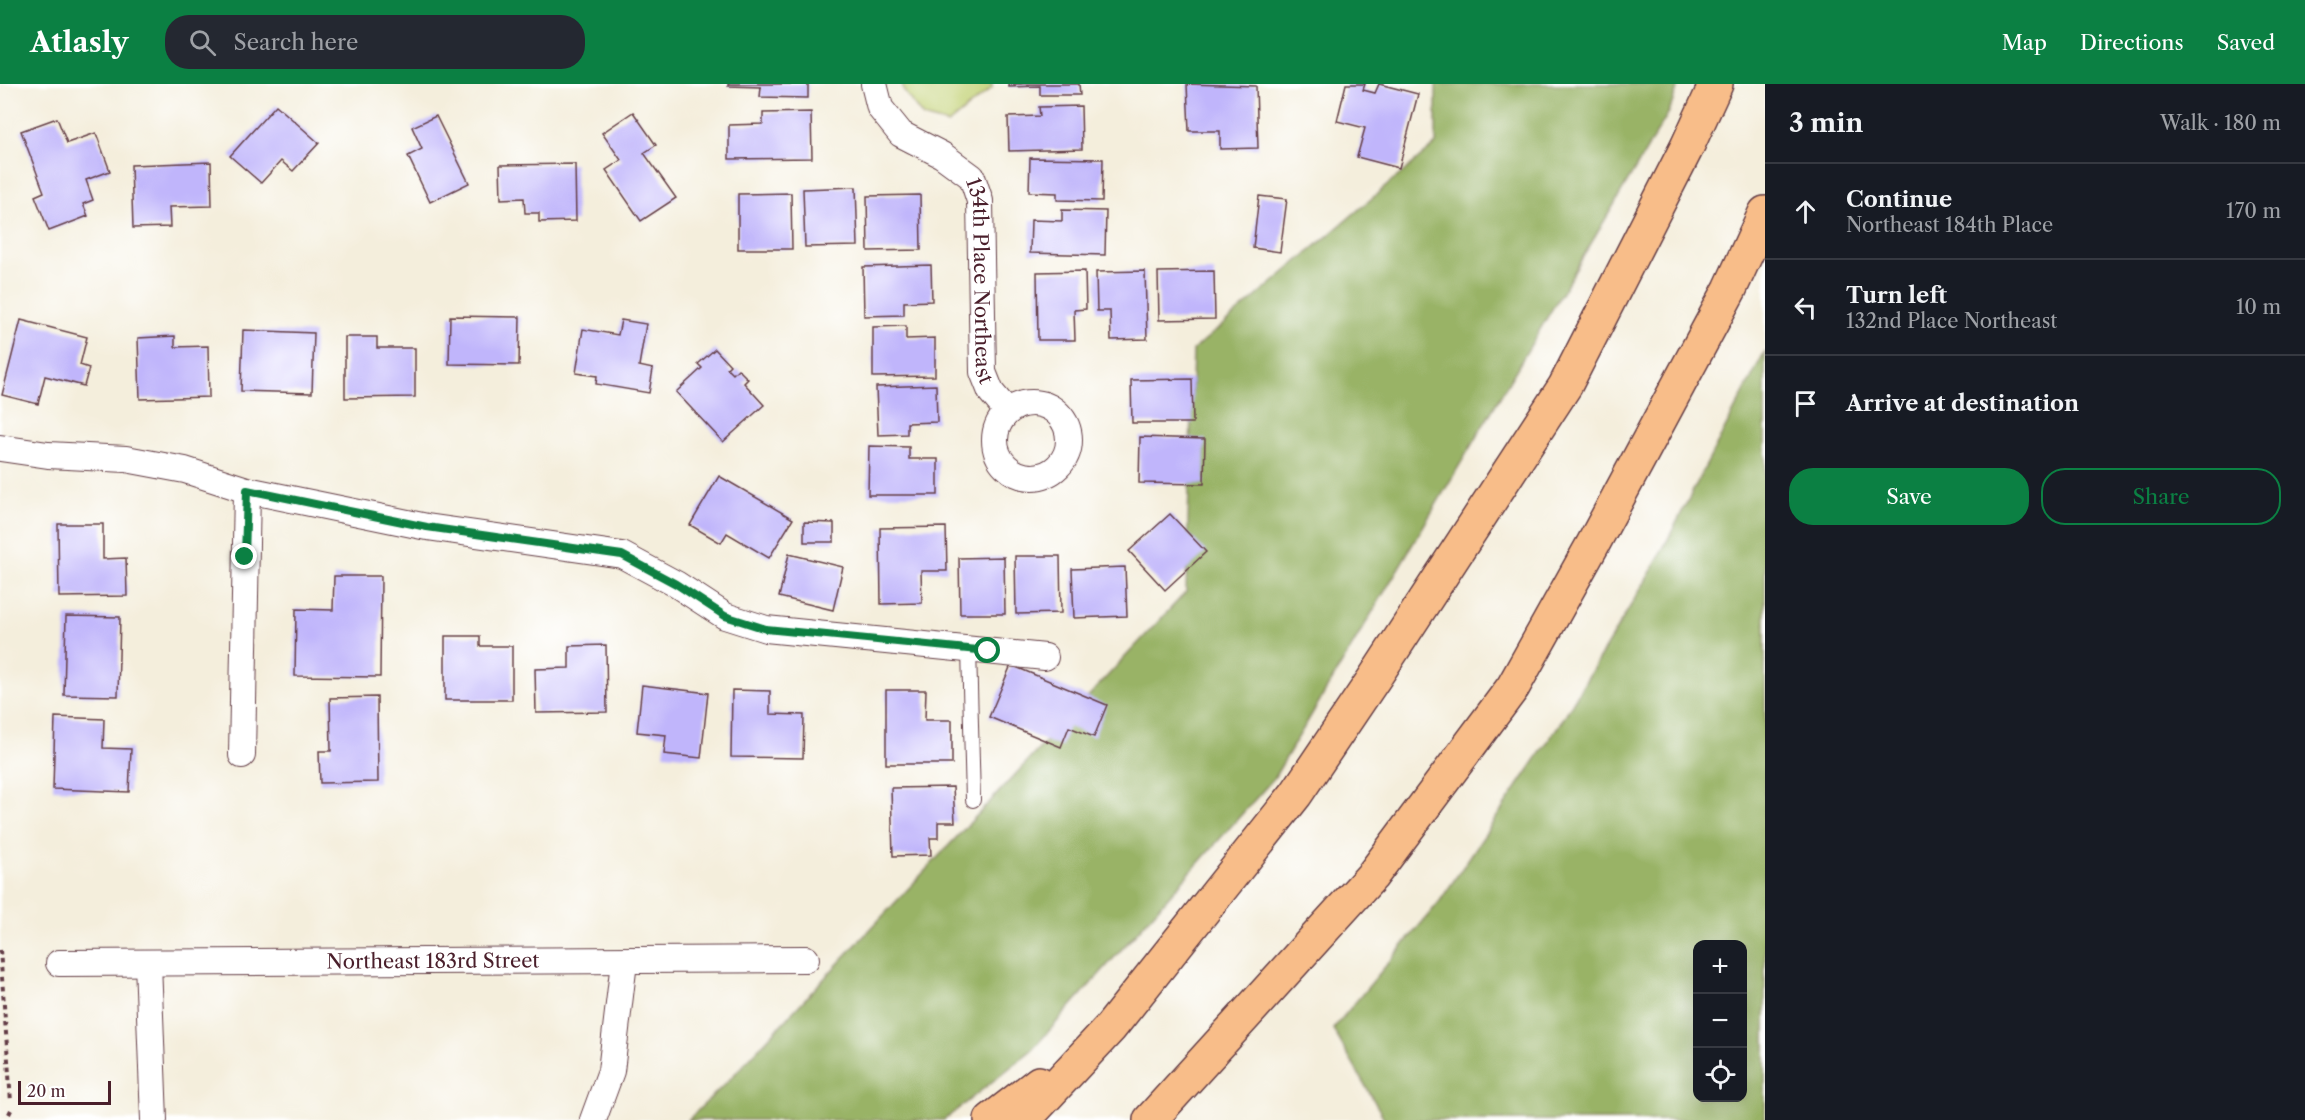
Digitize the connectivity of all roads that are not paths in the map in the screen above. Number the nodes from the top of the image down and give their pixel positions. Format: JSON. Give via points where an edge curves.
{"nodes":[{"id":1,"x":874,"y":84,"type":"edge"},
{"id":2,"x":1716,"y":84,"type":"edge"},
{"id":3,"x":1765,"y":213,"type":"edge"},
{"id":4,"x":1007,"y":411,"type":"dead end"},
{"id":5,"x":0,"y":448,"type":"edge"},
{"id":6,"x":247,"y":490,"type":"junction"},
{"id":7,"x":969,"y":649,"type":"junction"},
{"id":8,"x":1045,"y":657,"type":"dead end"},
{"id":9,"x":242,"y":755,"type":"dead end"},
{"id":10,"x":973,"y":800,"type":"dead end"},
{"id":11,"x":806,"y":959,"type":"dead end"},
{"id":12,"x":624,"y":962,"type":"junction"},
{"id":13,"x":59,"y":963,"type":"dead end"},
{"id":14,"x":148,"y":963,"type":"junction"},
{"id":15,"x":1110,"y":1028,"type":"junction"},
{"id":16,"x":154,"y":1120,"type":"edge"},
{"id":17,"x":593,"y":1120,"type":"edge"},
{"id":18,"x":991,"y":1120,"type":"edge"},
{"id":19,"x":1024,"y":1120,"type":"edge"},
{"id":20,"x":1150,"y":1120,"type":"edge"}],
"edges":[{"from":1,"to":4,"type":"street","name":"134th Place Northeast","via":[[880,108],[901,134],[942,155],[972,177],[980,201],[983,372],[991,392]]},
{"from":2,"to":15,"type":"highway","via":[[1565,386],[1296,794]]},
{"from":3,"to":20,"type":"highway","via":[[1724,300],[1513,687],[1372,876]]},
{"from":5,"to":6,"type":"street","via":[[126,459],[185,470]]},
{"from":6,"to":7,"type":"street","via":[[427,527],[622,555],[725,616],[766,629]]},
{"from":6,"to":9,"type":"street"},
{"from":7,"to":8,"type":"street"},
{"from":7,"to":10,"type":"lane"},
{"from":11,"to":12,"type":"street","name":"Northeast 183rd Street"},
{"from":12,"to":14,"type":"street","name":"Northeast 183rd Street"},
{"from":12,"to":17,"type":"street","via":[[611,1071]]},
{"from":13,"to":14,"type":"street","name":"Northeast 183rd Street"},
{"from":14,"to":16,"type":"street"},
{"from":15,"to":18,"type":"highway"},
{"from":15,"to":19,"type":"highway"}]}
